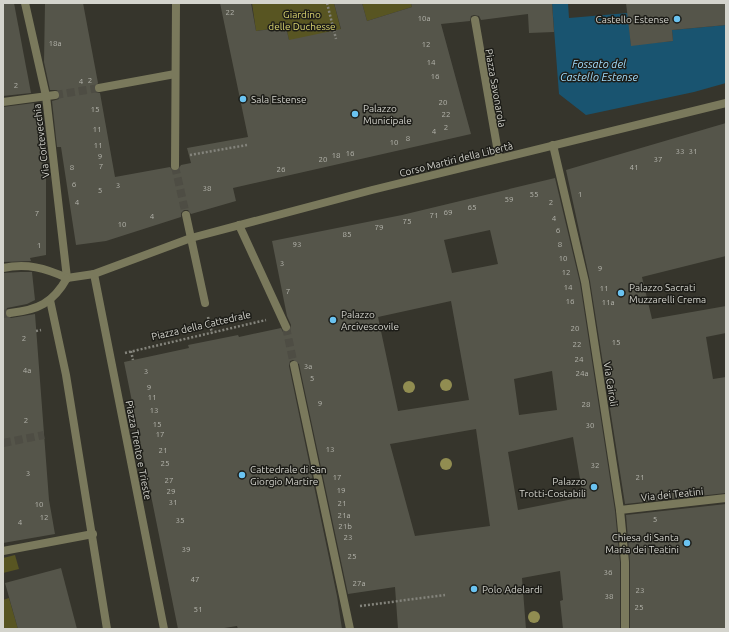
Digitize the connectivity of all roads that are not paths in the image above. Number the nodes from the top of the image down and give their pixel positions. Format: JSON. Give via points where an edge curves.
{"nodes":[{"id":1,"x":24,"y":3,"type":"edge"},
{"id":2,"x":176,"y":4,"type":"edge"},
{"id":3,"x":474,"y":20,"type":"dead end"},
{"id":4,"x":176,"y":74,"type":"junction"},
{"id":5,"x":99,"y":88,"type":"tunnel mouth"},
{"id":6,"x":50,"y":95,"type":"junction"},
{"id":7,"x":3,"y":102,"type":"edge"},
{"id":8,"x":726,"y":103,"type":"edge"},
{"id":9,"x":553,"y":145,"type":"junction"},
{"id":10,"x":499,"y":158,"type":"junction"},
{"id":11,"x":175,"y":166,"type":"tunnel mouth"},
{"id":12,"x":186,"y":215,"type":"tunnel mouth"},
{"id":13,"x":239,"y":225,"type":"junction"},
{"id":14,"x":191,"y":238,"type":"junction"},
{"id":15,"x":3,"y":268,"type":"edge"},
{"id":16,"x":94,"y":274,"type":"junction"},
{"id":17,"x":67,"y":278,"type":"junction"},
{"id":18,"x":50,"y":300,"type":"junction"},
{"id":19,"x":205,"y":303,"type":"dead end"},
{"id":20,"x":10,"y":313,"type":"tunnel mouth"},
{"id":21,"x":286,"y":327,"type":"tunnel mouth"},
{"id":22,"x":294,"y":365,"type":"tunnel mouth"},
{"id":23,"x":726,"y":498,"type":"edge"},
{"id":24,"x":620,"y":510,"type":"junction"},
{"id":25,"x":93,"y":534,"type":"junction"},
{"id":26,"x":3,"y":551,"type":"edge"},
{"id":27,"x":107,"y":629,"type":"edge"},
{"id":28,"x":164,"y":629,"type":"edge"},
{"id":29,"x":350,"y":629,"type":"edge"},
{"id":30,"x":625,"y":629,"type":"edge"}],
"edges":[{"from":1,"to":6,"type":"street","name":"Via Cortevecchia"},
{"from":2,"to":4,"type":"street"},
{"from":3,"to":10,"type":"street","name":"Piazza Savonarola"},
{"from":4,"to":5,"type":"street"},
{"from":4,"to":11,"type":"street"},
{"from":6,"to":7,"type":"street"},
{"from":6,"to":17,"type":"street","name":"Via Cortevecchia"},
{"from":8,"to":9,"type":"street","name":"Corso Martiri della Libertà"},
{"from":9,"to":10,"type":"street","name":"Corso Martiri della Libertà"},
{"from":9,"to":24,"type":"street","name":"Via Cairoli","via":[[585,282]]},
{"from":10,"to":13,"type":"street","name":"Corso Martiri della Libertà"},
{"from":12,"to":14,"type":"street"},
{"from":13,"to":14,"type":"street","name":"Corso Martiri della Libertà"},
{"from":13,"to":21,"type":"street"},
{"from":14,"to":16,"type":"street","name":"Corso Martiri della Libertà"},
{"from":14,"to":19,"type":"street","name":"Piazza della Cattedrale"},
{"from":15,"to":17,"type":"street","via":[[33,266]]},
{"from":16,"to":17,"type":"street","name":"Corso Martiri della Libertà"},
{"from":16,"to":28,"type":"street","name":"Piazza Trento e Trieste"},
{"from":17,"to":18,"type":"street"},
{"from":18,"to":20,"type":"street","via":[[27,311]]},
{"from":18,"to":25,"type":"street","via":[[66,375]]},
{"from":22,"to":29,"type":"street"},
{"from":23,"to":24,"type":"street","name":"Via dei Teatini"},
{"from":24,"to":30,"type":"street","name":"Via Cairoli","via":[[626,562]]},
{"from":25,"to":26,"type":"street"},
{"from":25,"to":27,"type":"street"}]}
